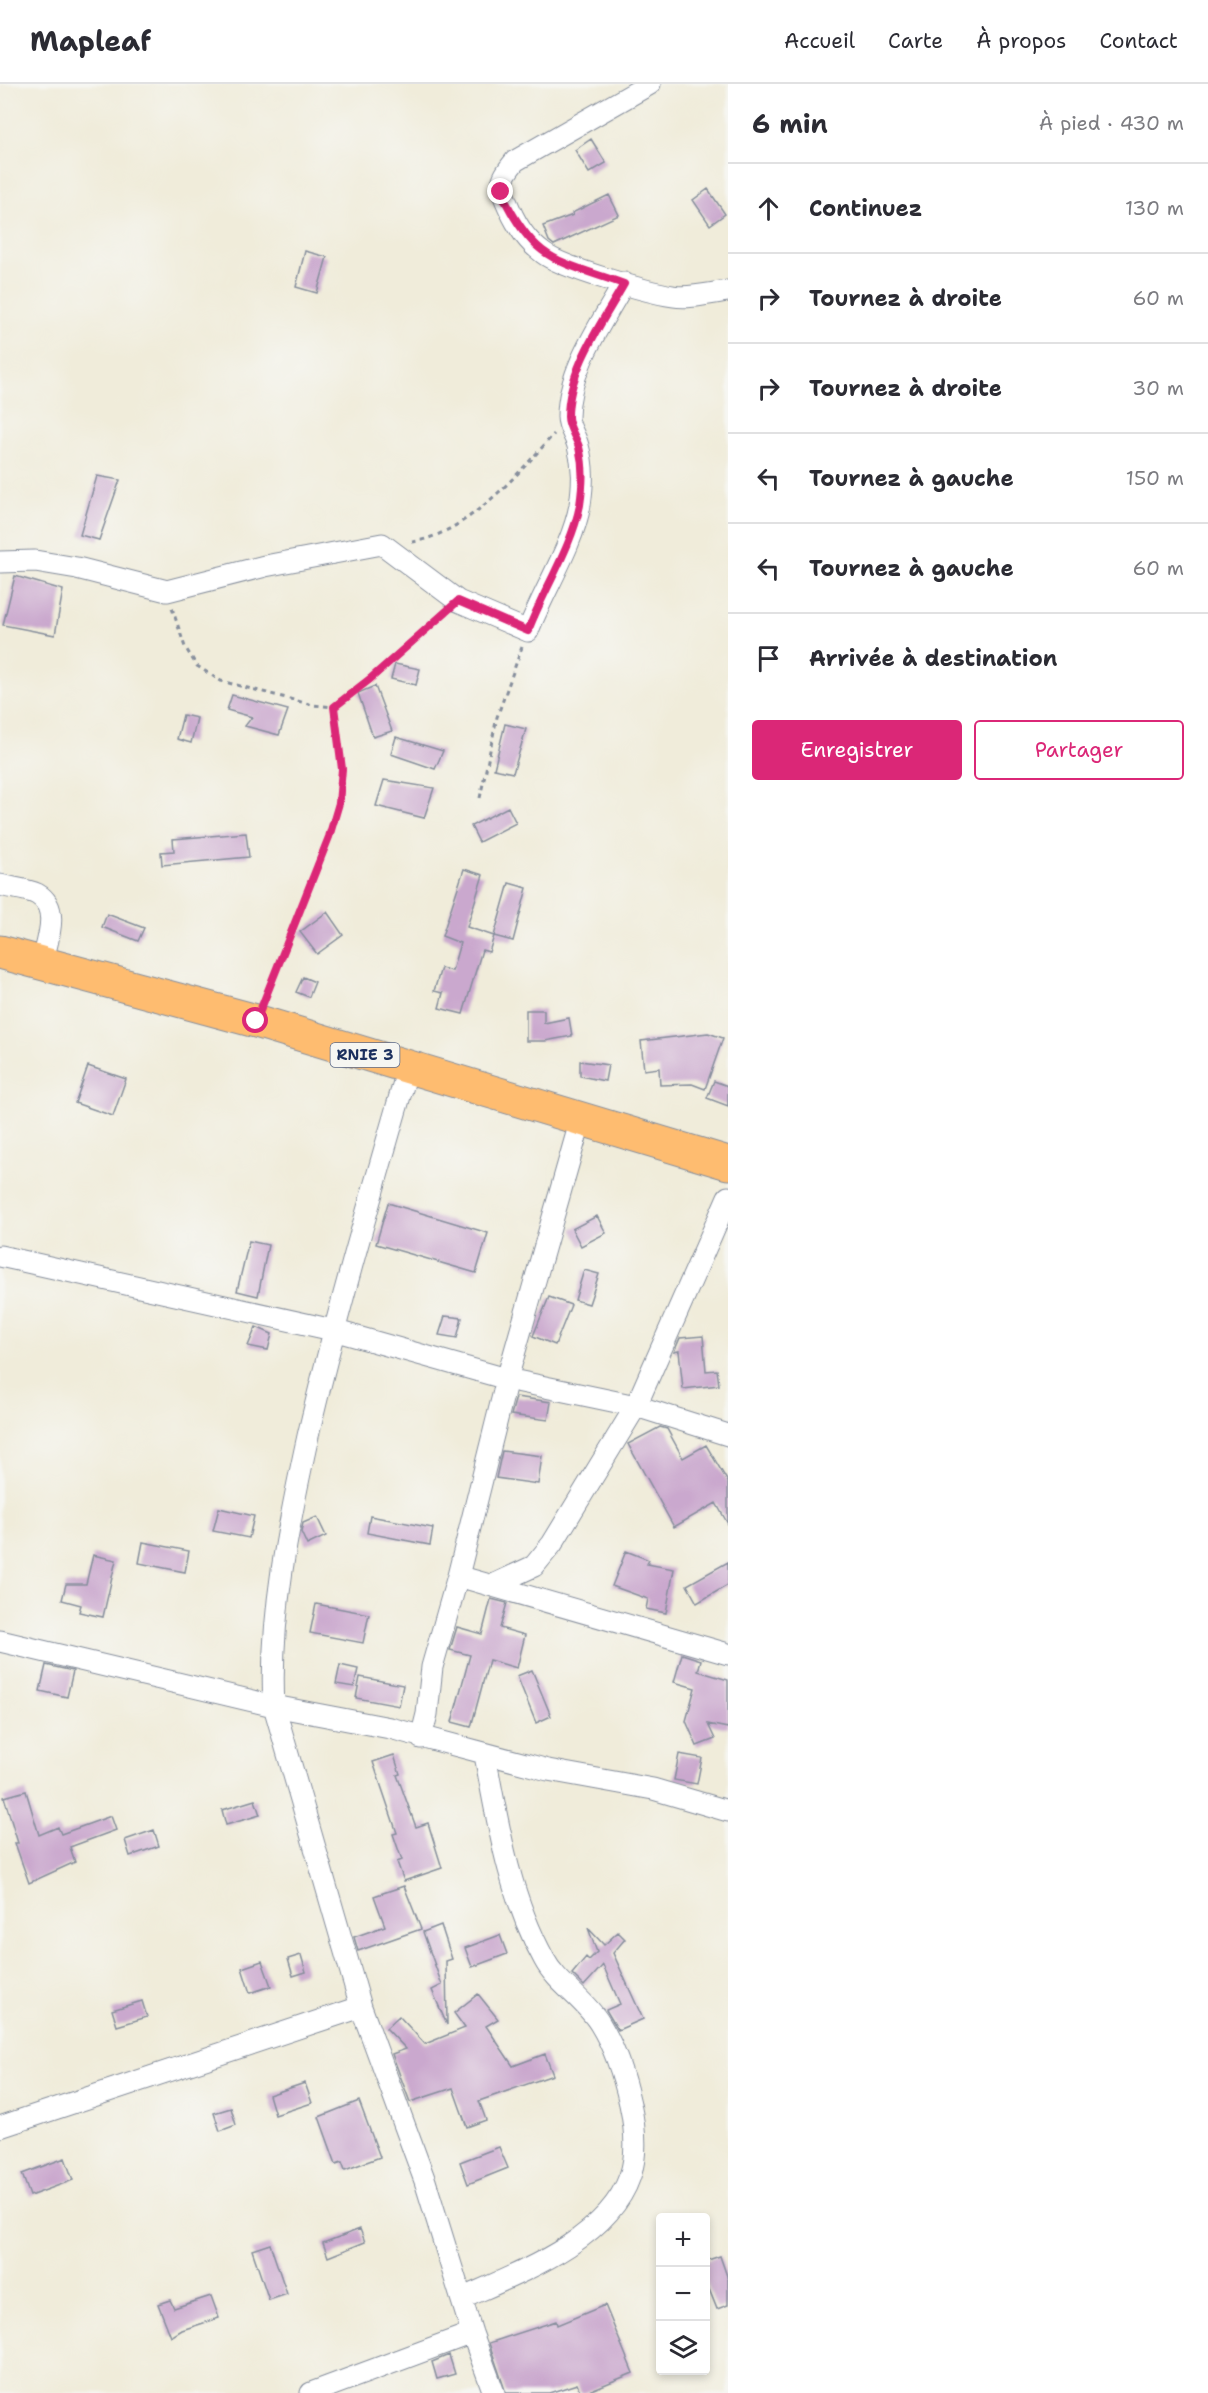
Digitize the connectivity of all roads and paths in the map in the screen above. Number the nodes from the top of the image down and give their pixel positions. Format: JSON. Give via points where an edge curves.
{"nodes":[{"id":1,"x":650,"y":84,"type":"edge"},
{"id":2,"x":624,"y":284,"type":"junction"},
{"id":3,"x":728,"y":291,"type":"edge"},
{"id":4,"x":568,"y":419,"type":"junction"},
{"id":5,"x":382,"y":544,"type":"junction"},
{"id":6,"x":0,"y":562,"type":"edge"},
{"id":7,"x":167,"y":591,"type":"junction"},
{"id":8,"x":458,"y":601,"type":"junction"},
{"id":9,"x":528,"y":631,"type":"junction"},
{"id":10,"x":334,"y":707,"type":"junction"},
{"id":11,"x":480,"y":798,"type":"dead end"},
{"id":12,"x":0,"y":885,"type":"edge"},
{"id":13,"x":0,"y":952,"type":"edge"},
{"id":14,"x":42,"y":965,"type":"junction"},
{"id":15,"x":256,"y":1021,"type":"junction"},
{"id":16,"x":408,"y":1068,"type":"junction"},
{"id":17,"x":581,"y":1119,"type":"junction"},
{"id":18,"x":728,"y":1163,"type":"edge"},
{"id":19,"x":728,"y":1197,"type":"edge"},
{"id":20,"x":0,"y":1256,"type":"edge"},
{"id":21,"x":333,"y":1330,"type":"junction"},
{"id":22,"x":507,"y":1379,"type":"junction"},
{"id":23,"x":636,"y":1406,"type":"junction"},
{"id":24,"x":728,"y":1435,"type":"edge"},
{"id":25,"x":458,"y":1576,"type":"junction"},
{"id":26,"x":493,"y":1585,"type":"junction"},
{"id":27,"x":0,"y":1641,"type":"edge"},
{"id":28,"x":728,"y":1654,"type":"edge"},
{"id":29,"x":274,"y":1706,"type":"junction"},
{"id":30,"x":421,"y":1738,"type":"junction"},
{"id":31,"x":485,"y":1755,"type":"junction"},
{"id":32,"x":728,"y":1811,"type":"edge"},
{"id":33,"x":361,"y":2007,"type":"junction"},
{"id":34,"x":0,"y":2127,"type":"edge"},
{"id":35,"x":463,"y":2298,"type":"junction"},
{"id":36,"x":472,"y":2333,"type":"junction"},
{"id":37,"x":311,"y":2393,"type":"edge"},
{"id":38,"x":494,"y":2393,"type":"edge"}],
"edges":[{"from":1,"to":2,"type":"street","via":[[515,161],[502,177],[501,192],[511,213],[544,255]]},
{"from":2,"to":3,"type":"street","via":[[675,297]]},
{"from":2,"to":4,"type":"street","via":[[588,347],[570,394]]},
{"from":4,"to":5,"type":"path","via":[[511,482],[448,530],[415,542]]},
{"from":4,"to":9,"type":"street","via":[[584,472],[579,507],[570,537]]},
{"from":5,"to":7,"type":"street","via":[[265,566]]},
{"from":5,"to":8,"type":"street"},
{"from":6,"to":7,"type":"street","via":[[35,561],[66,566]]},
{"from":7,"to":10,"type":"path","via":[[185,647],[197,666],[221,681]]},
{"from":8,"to":9,"type":"street"},
{"from":8,"to":10,"type":"path"},
{"from":9,"to":11,"type":"path","via":[[496,717]]},
{"from":10,"to":15,"type":"path","via":[[342,769],[339,803]]},
{"from":12,"to":14,"type":"street","via":[[37,894],[48,904],[51,919]]},
{"from":13,"to":14,"type":"highway","number":"RNIE 3"},
{"from":14,"to":15,"type":"highway","number":"RNIE 3"},
{"from":15,"to":16,"type":"highway","number":"RNIE 3"},
{"from":16,"to":17,"type":"highway","number":"RNIE 3"},
{"from":16,"to":21,"type":"street"},
{"from":17,"to":18,"type":"highway","number":"RNIE 3"},
{"from":17,"to":22,"type":"street"},
{"from":19,"to":23,"type":"street"},
{"from":20,"to":21,"type":"street"},
{"from":21,"to":22,"type":"street"},
{"from":21,"to":29,"type":"street","via":[[283,1561]]},
{"from":22,"to":23,"type":"street"},
{"from":22,"to":25,"type":"street"},
{"from":23,"to":24,"type":"street"},
{"from":23,"to":26,"type":"street","via":[[552,1544],[534,1566]]},
{"from":25,"to":26,"type":"street"},
{"from":25,"to":30,"type":"street","via":[[432,1667]]},
{"from":26,"to":28,"type":"street"},
{"from":27,"to":29,"type":"street"},
{"from":29,"to":30,"type":"street","via":[[390,1728]]},
{"from":29,"to":33,"type":"street"},
{"from":30,"to":31,"type":"street"},
{"from":31,"to":32,"type":"street","via":[[653,1789]]},
{"from":31,"to":35,"type":"street","via":[[502,1847],[520,1905],[544,1960],[600,2023],[624,2075],[636,2131],[630,2175],[614,2205],[591,2230],[548,2258]]},
{"from":33,"to":34,"type":"street"},
{"from":33,"to":35,"type":"street"},
{"from":35,"to":36,"type":"street"},
{"from":36,"to":37,"type":"street"},
{"from":36,"to":38,"type":"street"}]}
